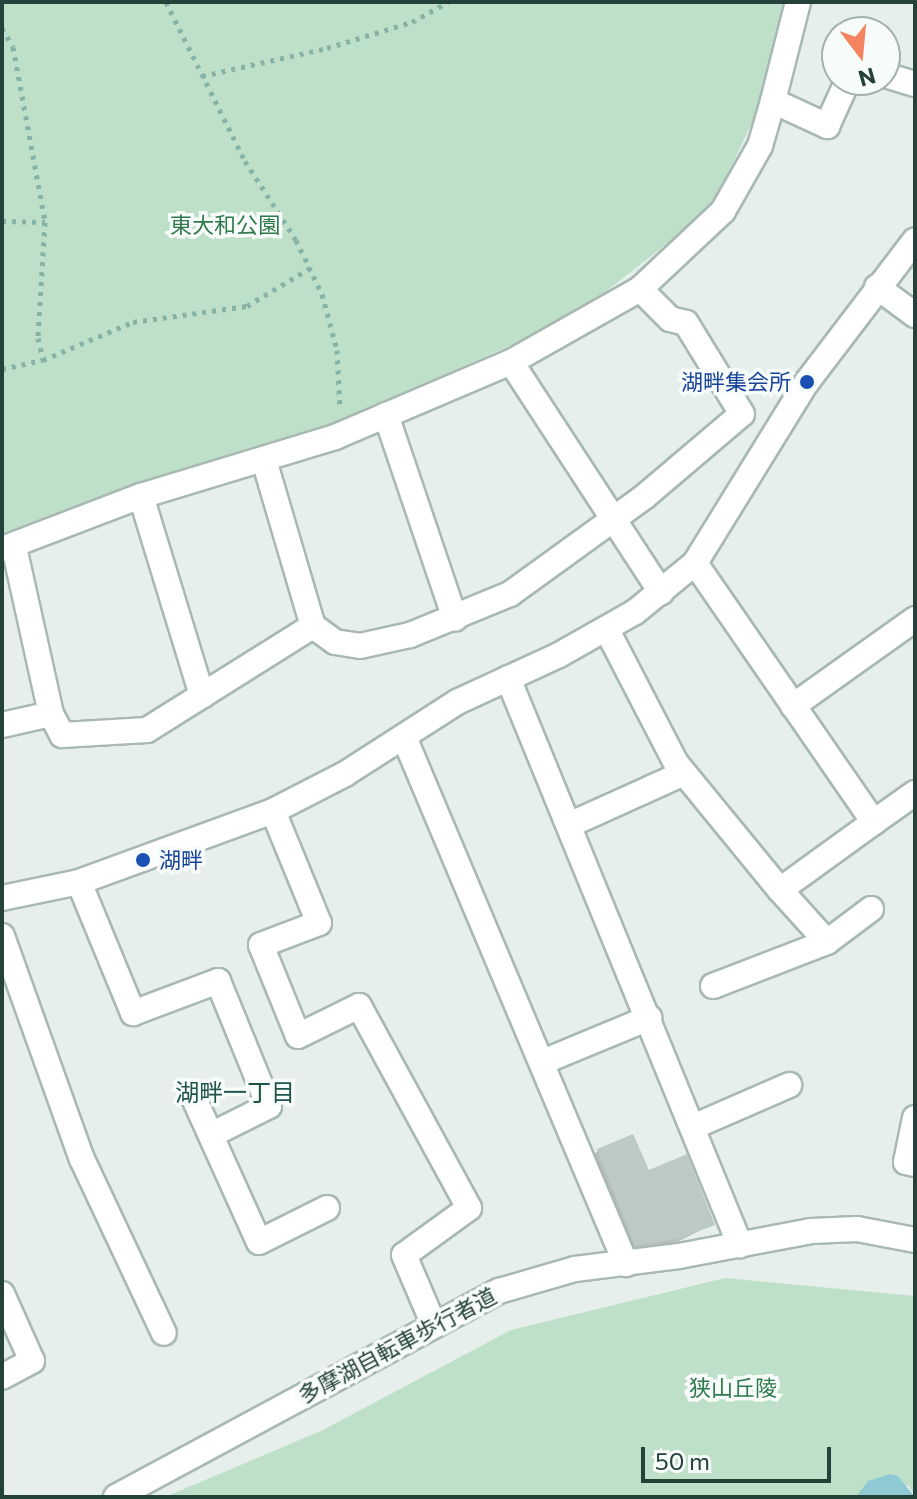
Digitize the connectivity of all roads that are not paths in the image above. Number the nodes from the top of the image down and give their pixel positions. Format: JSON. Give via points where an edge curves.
{"nodes":[{"id":1,"x":798,"y":2,"type":"edge"},
{"id":2,"x":841,"y":96,"type":"edge"},
{"id":3,"x":773,"y":101,"type":"junction"},
{"id":4,"x":915,"y":240,"type":"edge"},
{"id":5,"x":877,"y":287,"type":"junction"},
{"id":6,"x":640,"y":289,"type":"junction"},
{"id":7,"x":915,"y":315,"type":"edge"},
{"id":8,"x":511,"y":362,"type":"junction"},
{"id":9,"x":386,"y":415,"type":"junction"},
{"id":10,"x":264,"y":460,"type":"junction"},
{"id":11,"x":141,"y":496,"type":"junction"},
{"id":12,"x":612,"y":520,"type":"junction"},
{"id":13,"x":8,"y":548,"type":"edge"},
{"id":14,"x":695,"y":563,"type":"junction"},
{"id":15,"x":661,"y":592,"type":"junction"},
{"id":16,"x":455,"y":619,"type":"junction"},
{"id":17,"x":915,"y":619,"type":"edge"},
{"id":18,"x":313,"y":626,"type":"junction"},
{"id":19,"x":607,"y":630,"type":"junction"},
{"id":20,"x":508,"y":678,"type":"junction"},
{"id":21,"x":202,"y":696,"type":"junction"},
{"id":22,"x":793,"y":706,"type":"junction"},
{"id":23,"x":51,"y":714,"type":"junction"},
{"id":24,"x":2,"y":725,"type":"edge"},
{"id":25,"x":404,"y":737,"type":"junction"},
{"id":26,"x":684,"y":773,"type":"junction"},
{"id":27,"x":915,"y":793,"type":"edge"},
{"id":28,"x":273,"y":811,"type":"junction"},
{"id":29,"x":874,"y":822,"type":"junction"},
{"id":30,"x":569,"y":825,"type":"junction"},
{"id":31,"x":79,"y":882,"type":"junction"},
{"id":32,"x":780,"y":890,"type":"junction"},
{"id":33,"x":2,"y":898,"type":"edge"},
{"id":34,"x":871,"y":909,"type":"dead end"},
{"id":35,"x":2,"y":936,"type":"edge"},
{"id":36,"x":827,"y":942,"type":"junction"},
{"id":37,"x":713,"y":986,"type":"dead end"},
{"id":38,"x":649,"y":1018,"type":"junction"},
{"id":39,"x":545,"y":1061,"type":"junction"},
{"id":40,"x":789,"y":1085,"type":"dead end"},
{"id":41,"x":193,"y":1096,"type":"dead end"},
{"id":42,"x":915,"y":1118,"type":"edge"},
{"id":43,"x":693,"y":1127,"type":"junction"},
{"id":44,"x":211,"y":1135,"type":"junction"},
{"id":45,"x":915,"y":1164,"type":"edge"},
{"id":46,"x":327,"y":1208,"type":"dead end"},
{"id":47,"x":915,"y":1240,"type":"edge"},
{"id":48,"x":740,"y":1245,"type":"junction"},
{"id":49,"x":626,"y":1264,"type":"junction"},
{"id":50,"x":2,"y":1294,"type":"edge"},
{"id":51,"x":433,"y":1323,"type":"junction"},
{"id":52,"x":164,"y":1333,"type":"dead end"},
{"id":53,"x":2,"y":1377,"type":"edge"},
{"id":54,"x":116,"y":1497,"type":"edge"}],
"edges":[{"from":1,"to":3,"type":"street"},
{"from":2,"to":3,"type":"street","via":[[827,126]]},
{"from":3,"to":6,"type":"street","via":[[760,146],[723,211]]},
{"from":4,"to":5,"type":"street"},
{"from":5,"to":7,"type":"street"},
{"from":5,"to":14,"type":"street","via":[[807,382]]},
{"from":6,"to":8,"type":"street"},
{"from":6,"to":12,"type":"street","via":[[670,319],[686,323],[742,414]]},
{"from":8,"to":9,"type":"street"},
{"from":8,"to":12,"type":"street"},
{"from":9,"to":10,"type":"street"},
{"from":9,"to":16,"type":"street"},
{"from":10,"to":11,"type":"street"},
{"from":10,"to":18,"type":"street"},
{"from":11,"to":13,"type":"street"},
{"from":11,"to":21,"type":"street"},
{"from":12,"to":15,"type":"street"},
{"from":12,"to":16,"type":"street","via":[[510,594]]},
{"from":13,"to":23,"type":"street"},
{"from":14,"to":15,"type":"street"},
{"from":14,"to":22,"type":"street"},
{"from":15,"to":19,"type":"street"},
{"from":16,"to":18,"type":"street","via":[[360,646],[335,642]]},
{"from":17,"to":22,"type":"street"},
{"from":18,"to":21,"type":"street"},
{"from":19,"to":20,"type":"street"},
{"from":19,"to":26,"type":"street"},
{"from":20,"to":25,"type":"street","via":[[457,702]]},
{"from":20,"to":30,"type":"street"},
{"from":21,"to":23,"type":"street","via":[[147,730],[104,736],[62,735]]},
{"from":22,"to":29,"type":"street"},
{"from":23,"to":24,"type":"street"},
{"from":25,"to":28,"type":"street"},
{"from":25,"to":39,"type":"street"},
{"from":26,"to":30,"type":"street"},
{"from":26,"to":32,"type":"street"},
{"from":27,"to":29,"type":"street"},
{"from":28,"to":31,"type":"street"},
{"from":28,"to":51,"type":"street","via":[[319,923],[261,945],[298,1036],[359,1006],[469,1208],[404,1255]]},
{"from":29,"to":32,"type":"street"},
{"from":30,"to":38,"type":"street"},
{"from":31,"to":33,"type":"street"},
{"from":31,"to":44,"type":"street","via":[[133,1013],[218,981],[269,1106]]},
{"from":32,"to":36,"type":"street"},
{"from":34,"to":36,"type":"street"},
{"from":35,"to":52,"type":"street","via":[[82,1159]]},
{"from":36,"to":37,"type":"street"},
{"from":38,"to":39,"type":"street"},
{"from":38,"to":43,"type":"street"},
{"from":39,"to":49,"type":"street"},
{"from":40,"to":43,"type":"street"},
{"from":41,"to":44,"type":"street"},
{"from":42,"to":45,"type":"street","via":[[906,1162]]},
{"from":43,"to":48,"type":"street"},
{"from":44,"to":46,"type":"street","via":[[259,1242]]},
{"from":47,"to":48,"type":"street","via":[[834,1229]]},
{"from":48,"to":49,"type":"street"},
{"from":49,"to":51,"type":"street","via":[[529,1281]]},
{"from":50,"to":53,"type":"street","via":[[32,1361]]},
{"from":51,"to":54,"type":"street"}]}
